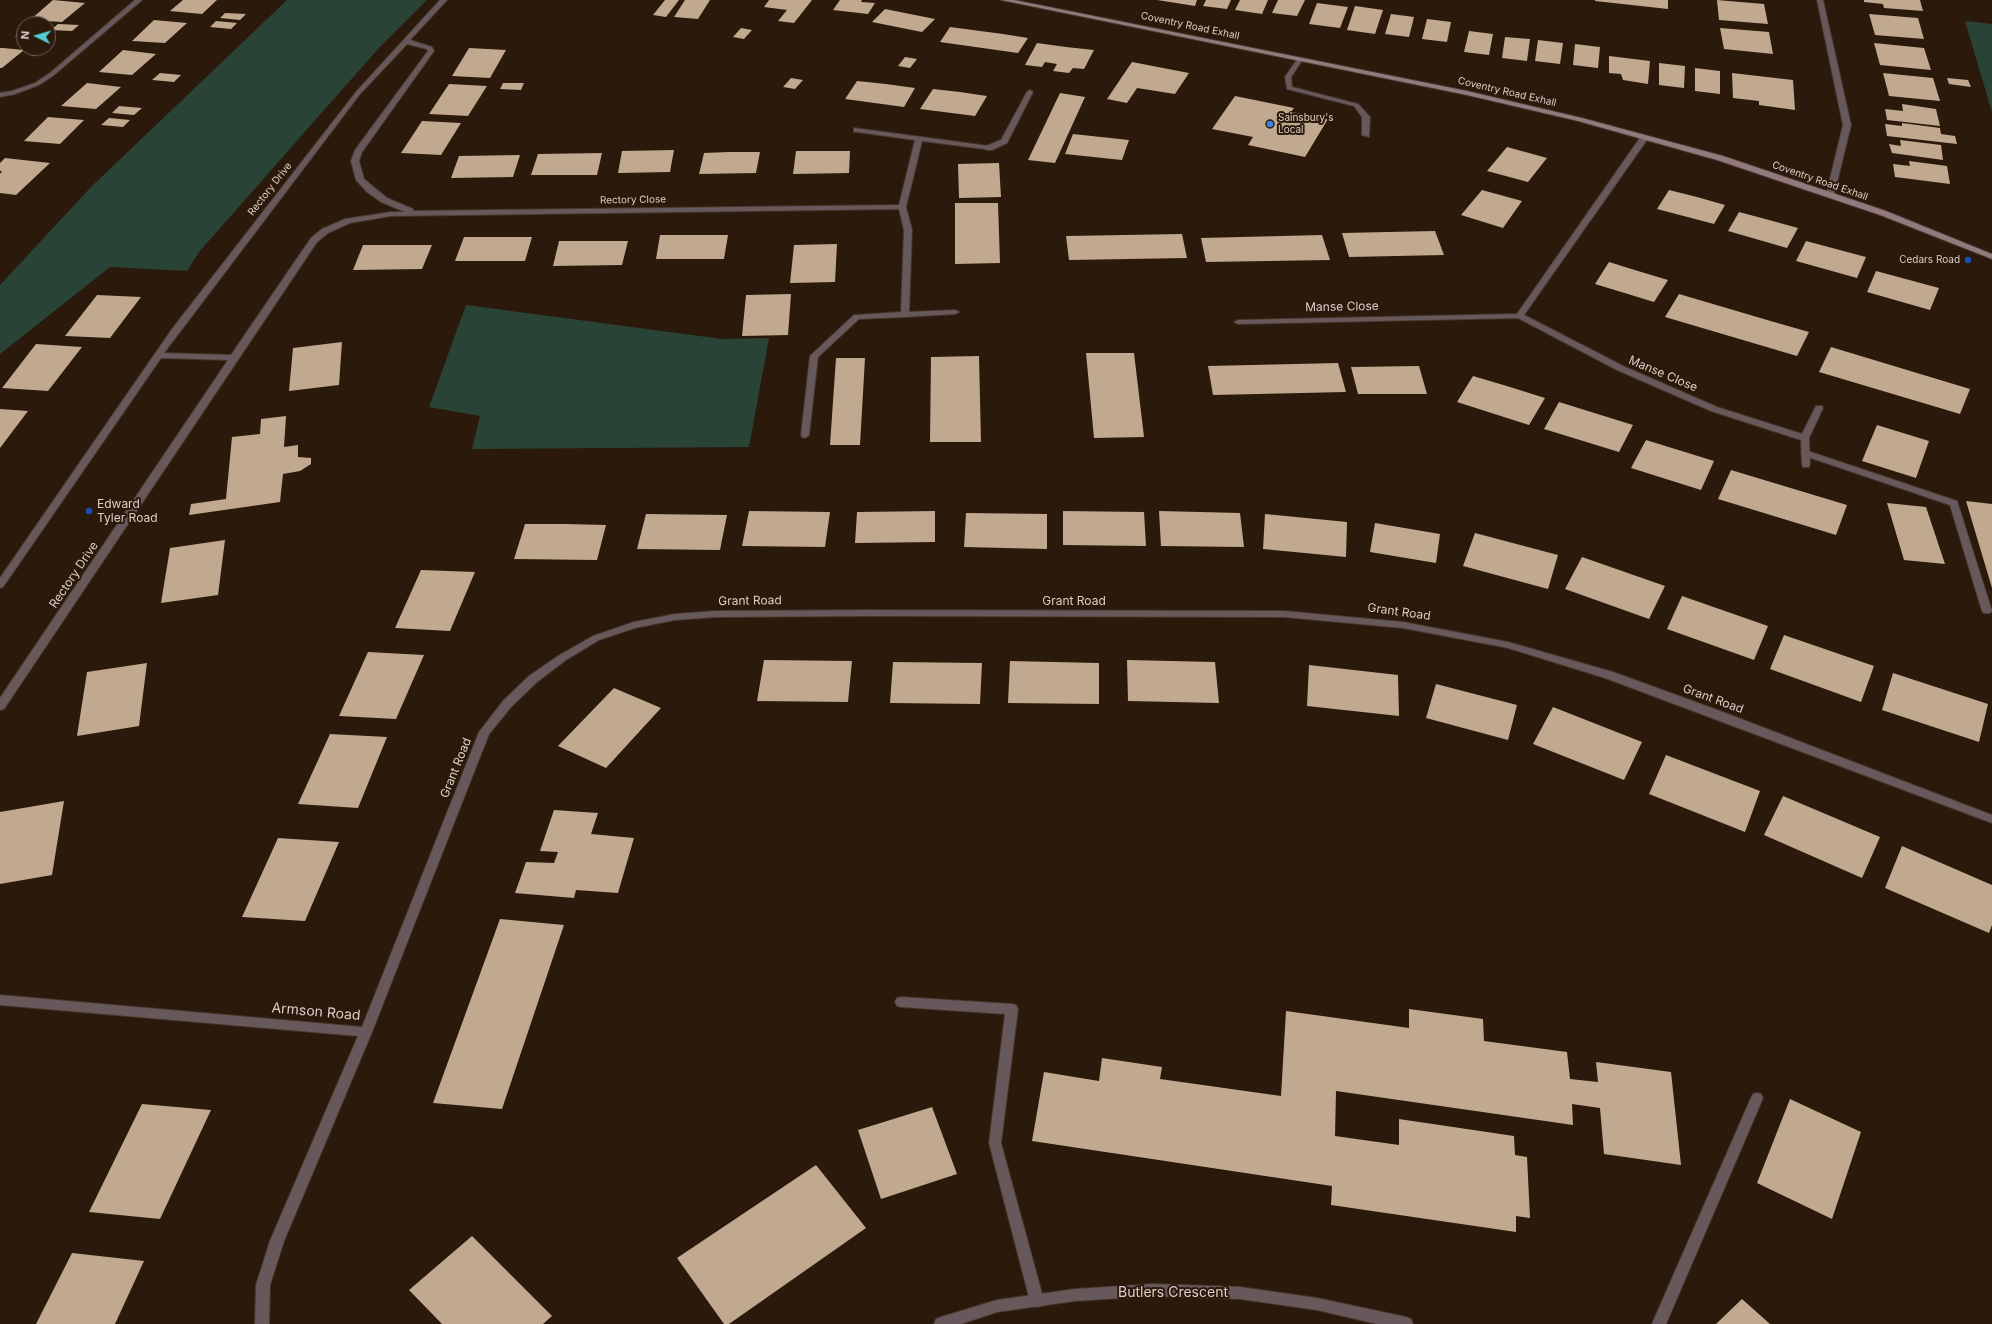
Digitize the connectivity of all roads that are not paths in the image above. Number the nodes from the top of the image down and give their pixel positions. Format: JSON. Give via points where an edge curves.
{"nodes":[{"id":1,"x":139,"y":0,"type":"edge"},
{"id":2,"x":444,"y":0,"type":"edge"},
{"id":3,"x":1004,"y":0,"type":"edge"},
{"id":4,"x":1820,"y":0,"type":"edge"},
{"id":5,"x":405,"y":41,"type":"junction"},
{"id":6,"x":1300,"y":59,"type":"junction"},
{"id":7,"x":1030,"y":92,"type":"dead end"},
{"id":8,"x":0,"y":95,"type":"edge"},
{"id":9,"x":857,"y":130,"type":"dead end"},
{"id":10,"x":1366,"y":135,"type":"dead end"},
{"id":11,"x":1645,"y":136,"type":"junction"},
{"id":12,"x":919,"y":139,"type":"junction"},
{"id":13,"x":1830,"y":195,"type":"junction"},
{"id":14,"x":902,"y":207,"type":"junction"},
{"id":15,"x":420,"y":214,"type":"junction"},
{"id":16,"x":365,"y":217,"type":"joint"},
{"id":17,"x":1992,"y":257,"type":"edge"},
{"id":18,"x":955,"y":312,"type":"dead end"},
{"id":19,"x":905,"y":315,"type":"junction"},
{"id":20,"x":1519,"y":316,"type":"junction"},
{"id":21,"x":1238,"y":322,"type":"dead end"},
{"id":22,"x":158,"y":355,"type":"junction"},
{"id":23,"x":234,"y":358,"type":"junction"},
{"id":24,"x":1819,"y":408,"type":"dead end"},
{"id":25,"x":805,"y":435,"type":"dead end"},
{"id":26,"x":1805,"y":438,"type":"junction"},
{"id":27,"x":1805,"y":453,"type":"junction"},
{"id":28,"x":1806,"y":465,"type":"dead end"},
{"id":29,"x":0,"y":585,"type":"edge"},
{"id":30,"x":1987,"y":611,"type":"dead end"},
{"id":31,"x":0,"y":706,"type":"edge"},
{"id":32,"x":1992,"y":819,"type":"edge"},
{"id":33,"x":0,"y":1000,"type":"edge"},
{"id":34,"x":901,"y":1002,"type":"dead end"},
{"id":35,"x":366,"y":1032,"type":"junction"},
{"id":36,"x":1757,"y":1098,"type":"dead end"},
{"id":37,"x":1037,"y":1301,"type":"junction"},
{"id":38,"x":262,"y":1324,"type":"edge"},
{"id":39,"x":941,"y":1324,"type":"edge"},
{"id":40,"x":1406,"y":1324,"type":"edge"},
{"id":41,"x":1659,"y":1324,"type":"edge"}],
"edges":[{"from":1,"to":8,"type":"street","via":[[52,74],[37,84]]},
{"from":2,"to":5,"type":"street","name":"Rectory Drive"},
{"from":3,"to":6,"type":"main road","name":"Coventry Road Exhall"},
{"from":4,"to":13,"type":"street","via":[[1847,125]]},
{"from":5,"to":15,"type":"street","via":[[431,50],[358,152],[355,161],[360,180],[370,190],[384,200]]},
{"from":5,"to":22,"type":"street","name":"Rectory Drive","via":[[358,93]]},
{"from":6,"to":10,"type":"street","via":[[1288,77],[1289,88],[1356,105],[1366,117]]},
{"from":6,"to":11,"type":"main road","name":"Coventry Road Exhall","via":[[1519,105]]},
{"from":7,"to":12,"type":"street","via":[[1004,141],[989,148]]},
{"from":9,"to":12,"type":"street"},
{"from":11,"to":13,"type":"main road","name":"Coventry Road Exhall"},
{"from":11,"to":20,"type":"street"},
{"from":12,"to":14,"type":"street"},
{"from":13,"to":17,"type":"main road","name":"Coventry Road Exhall","via":[[1883,213]]},
{"from":14,"to":15,"type":"street","name":"Rectory Close"},
{"from":14,"to":19,"type":"street","via":[[908,230]]},
{"from":15,"to":16,"type":"street","name":"Rectory Close"},
{"from":16,"to":23,"type":"street","name":"Rectory Drive","via":[[335,226],[314,240]]},
{"from":18,"to":19,"type":"street"},
{"from":19,"to":25,"type":"street","via":[[857,317],[814,356]]},
{"from":20,"to":21,"type":"street","name":"Manse Close"},
{"from":20,"to":26,"type":"street","name":"Manse Close","via":[[1620,368],[1714,409]]},
{"from":22,"to":23,"type":"street"},
{"from":22,"to":29,"type":"street","name":"Rectory Drive"},
{"from":23,"to":31,"type":"street","name":"Rectory Drive"},
{"from":24,"to":26,"type":"street"},
{"from":26,"to":27,"type":"street"},
{"from":27,"to":28,"type":"street"},
{"from":27,"to":30,"type":"street","via":[[1954,503]]},
{"from":32,"to":35,"type":"street","name":"Grant Road","via":[[1609,675],[1508,645],[1403,625],[1284,614],[873,613],[716,614],[675,617],[634,625],[596,638],[562,658],[533,679],[484,732]]},
{"from":33,"to":35,"type":"street","name":"Armson Road"},
{"from":34,"to":37,"type":"street","via":[[1012,1009],[995,1143]]},
{"from":35,"to":38,"type":"street","name":"Armson Road","via":[[277,1241],[263,1285]]},
{"from":36,"to":41,"type":"street"},
{"from":37,"to":39,"type":"street","name":"Butlers Crescent","via":[[997,1306]]},
{"from":37,"to":40,"type":"street","name":"Butlers Crescent","via":[[1074,1295],[1153,1290],[1240,1293],[1317,1304]]}]}
